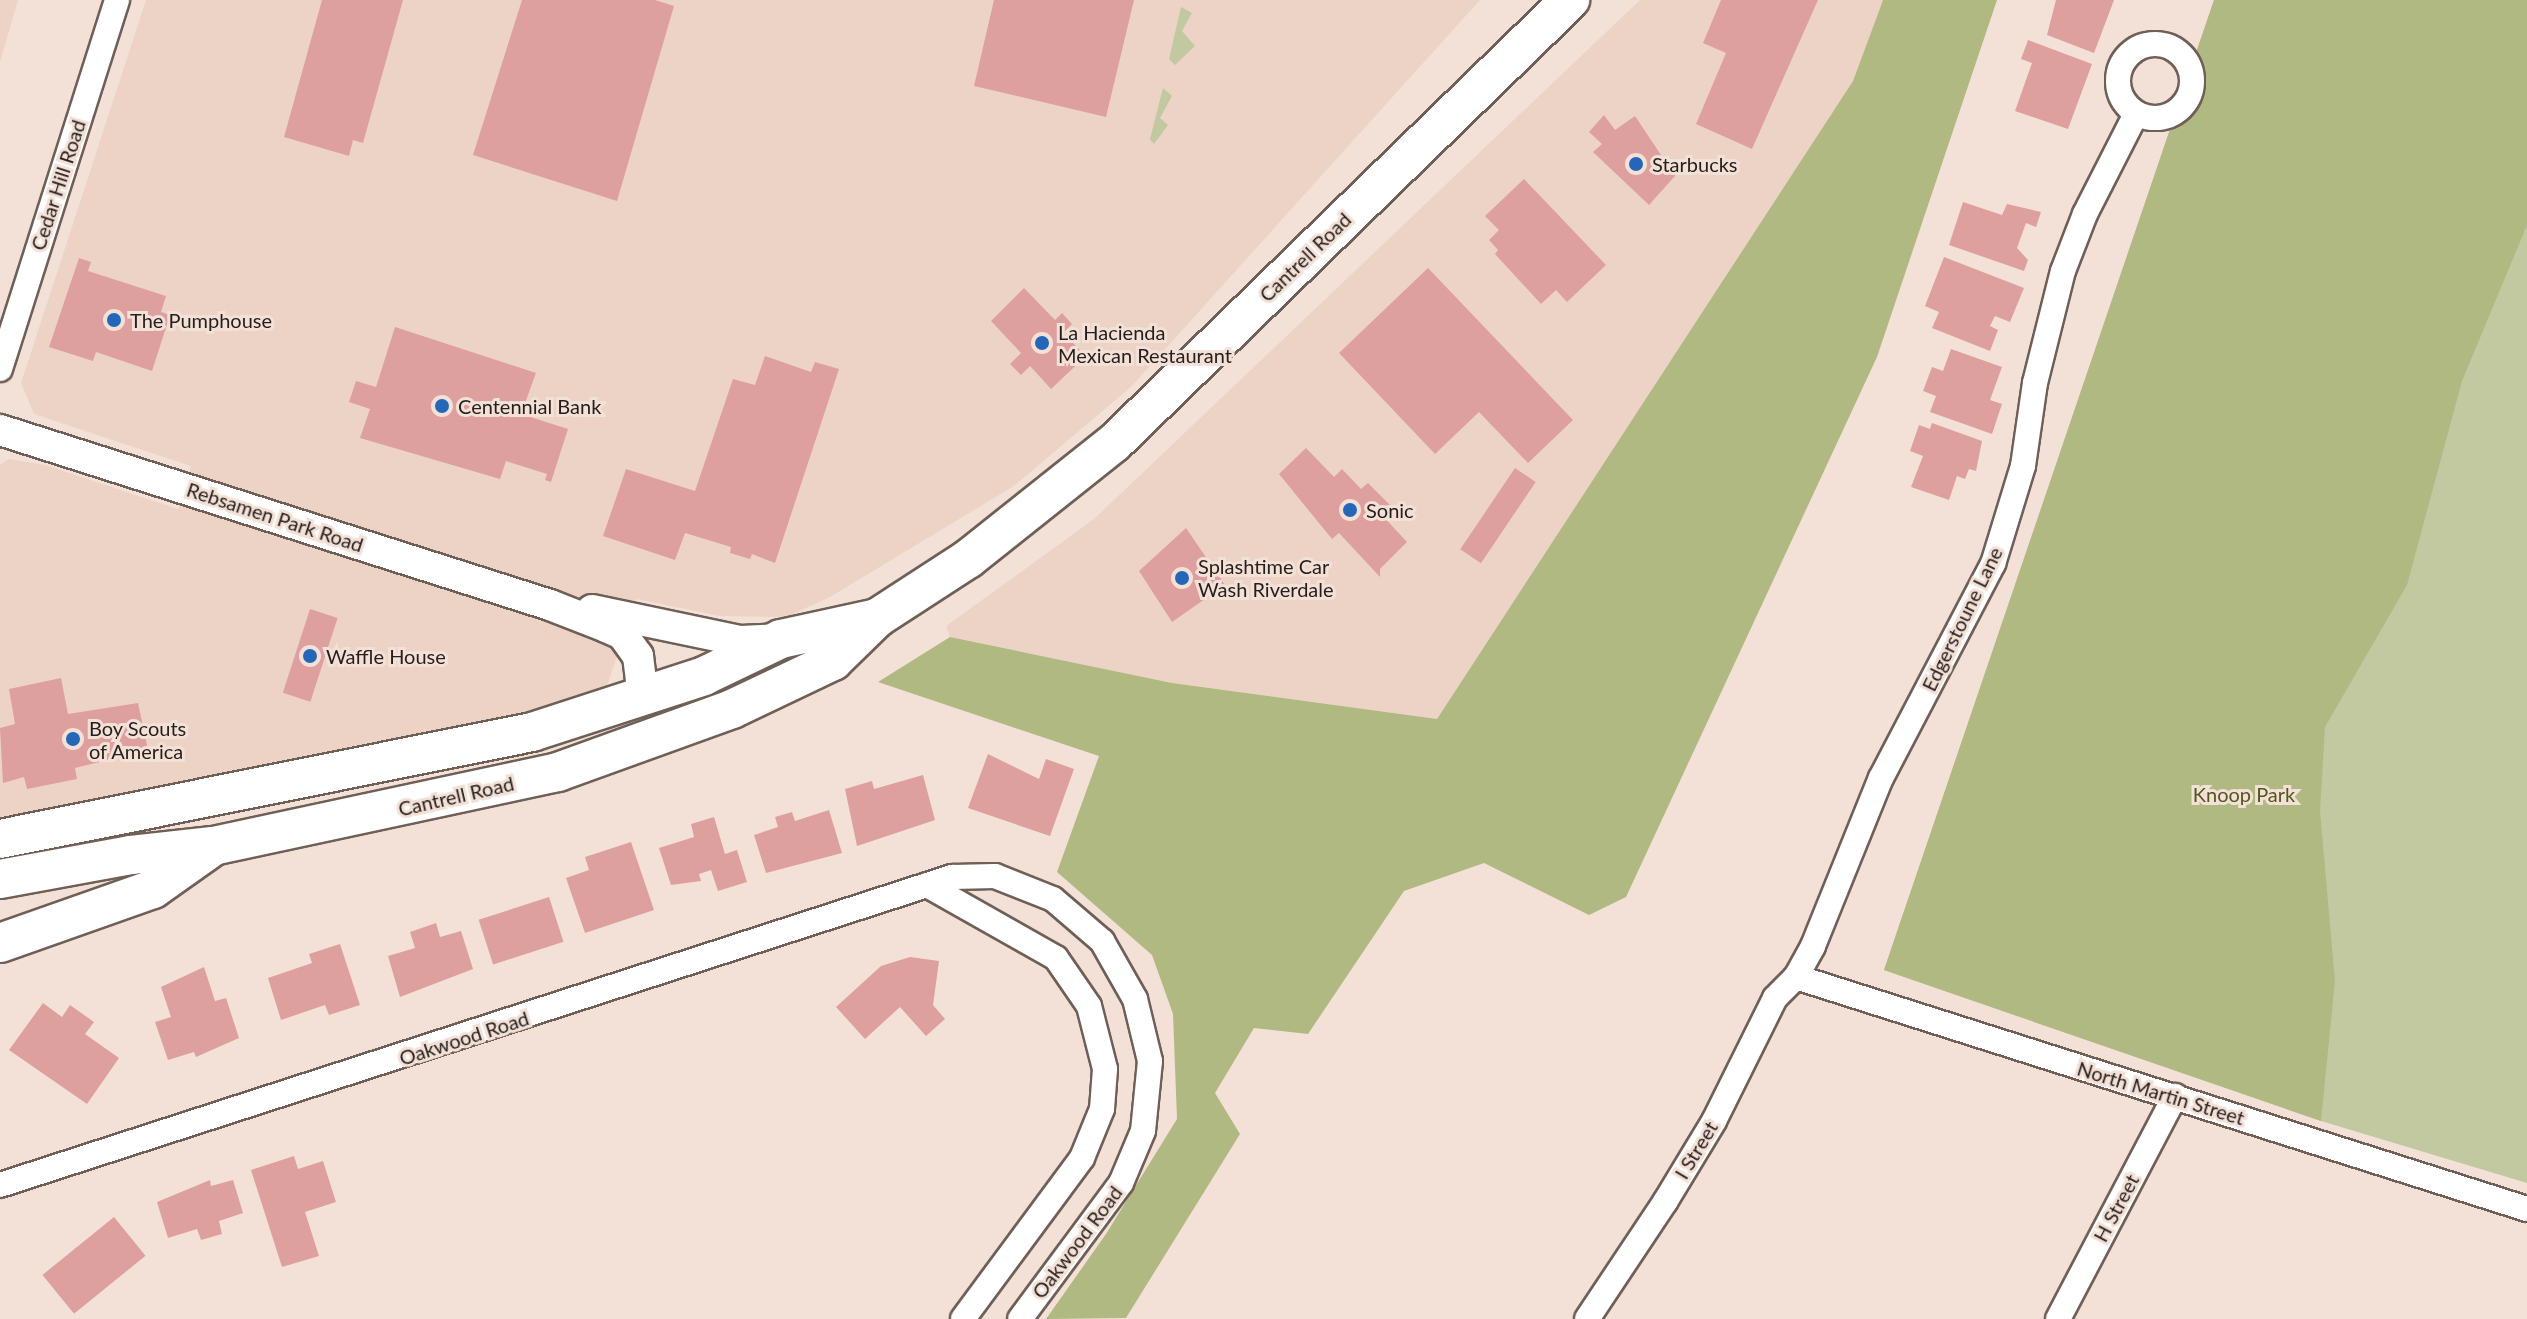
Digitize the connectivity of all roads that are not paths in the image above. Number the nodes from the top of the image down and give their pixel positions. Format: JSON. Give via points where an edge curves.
{"nodes":[{"id":1,"x":117,"y":0,"type":"edge"},
{"id":2,"x":1570,"y":0,"type":"edge"},
{"id":3,"x":2136,"y":114,"type":"dead end"},
{"id":4,"x":0,"y":369,"type":"edge"},
{"id":5,"x":0,"y":430,"type":"edge"},
{"id":6,"x":550,"y":605,"type":"junction"},
{"id":7,"x":877,"y":618,"type":"junction"},
{"id":8,"x":781,"y":639,"type":"junction"},
{"id":9,"x":643,"y":697,"type":"junction"},
{"id":10,"x":0,"y":839,"type":"edge"},
{"id":11,"x":213,"y":846,"type":"junction"},
{"id":12,"x":0,"y":879,"type":"edge"},
{"id":13,"x":927,"y":885,"type":"junction"},
{"id":14,"x":0,"y":943,"type":"edge"},
{"id":15,"x":1796,"y":977,"type":"junction"},
{"id":16,"x":2175,"y":1096,"type":"junction"},
{"id":17,"x":0,"y":1185,"type":"edge"},
{"id":18,"x":2527,"y":1209,"type":"edge"},
{"id":19,"x":1590,"y":1318,"type":"edge"},
{"id":20,"x":963,"y":1319,"type":"edge"},
{"id":21,"x":1020,"y":1319,"type":"edge"},
{"id":22,"x":2058,"y":1319,"type":"edge"}],
"edges":[{"from":1,"to":4,"type":"street","name":"Cedar Hill Road"},
{"from":2,"to":7,"type":"main road","name":"Cantrell Road","via":[[1114,443],[968,559]]},
{"from":3,"to":15,"type":"street","name":"Edgerstoune Lane","via":[[2085,214],[2063,271],[2038,368],[2023,466],[1993,564],[1881,778]]},
{"from":5,"to":6,"type":"street","name":"Rebsamen Park Road"},
{"from":6,"to":8,"type":"street","name":"Rebsamen Park Road","via":[[614,612],[741,641]]},
{"from":6,"to":9,"type":"street","name":"Rebsamen Park Road","via":[[622,634],[638,656]]},
{"from":7,"to":8,"type":"main road","name":"Cantrell Road"},
{"from":7,"to":11,"type":"main road","name":"Cantrell Road","via":[[833,661],[807,675],[621,753],[509,784]]},
{"from":8,"to":9,"type":"main road","name":"Cantrell Road"},
{"from":9,"to":10,"type":"main road","name":"Cantrell Road","via":[[476,745]]},
{"from":11,"to":12,"type":"main road","name":"Cantrell Road"},
{"from":11,"to":14,"type":"main road","via":[[153,889]]},
{"from":13,"to":17,"type":"street","name":"Oakwood Road"},
{"from":13,"to":20,"type":"street","via":[[1056,958],[1089,1006],[1105,1069],[1102,1109],[1082,1158]]},
{"from":13,"to":21,"type":"street","name":"Oakwood Road","via":[[966,875],[995,876],[1053,899],[1113,955],[1145,1030],[1150,1094],[1130,1166]]},
{"from":15,"to":16,"type":"street","name":"North Martin Street"},
{"from":15,"to":19,"type":"street","name":"I Street","via":[[1775,998],[1714,1121]]},
{"from":16,"to":18,"type":"street","name":"North Martin Street"},
{"from":16,"to":22,"type":"street","name":"H Street"}]}
